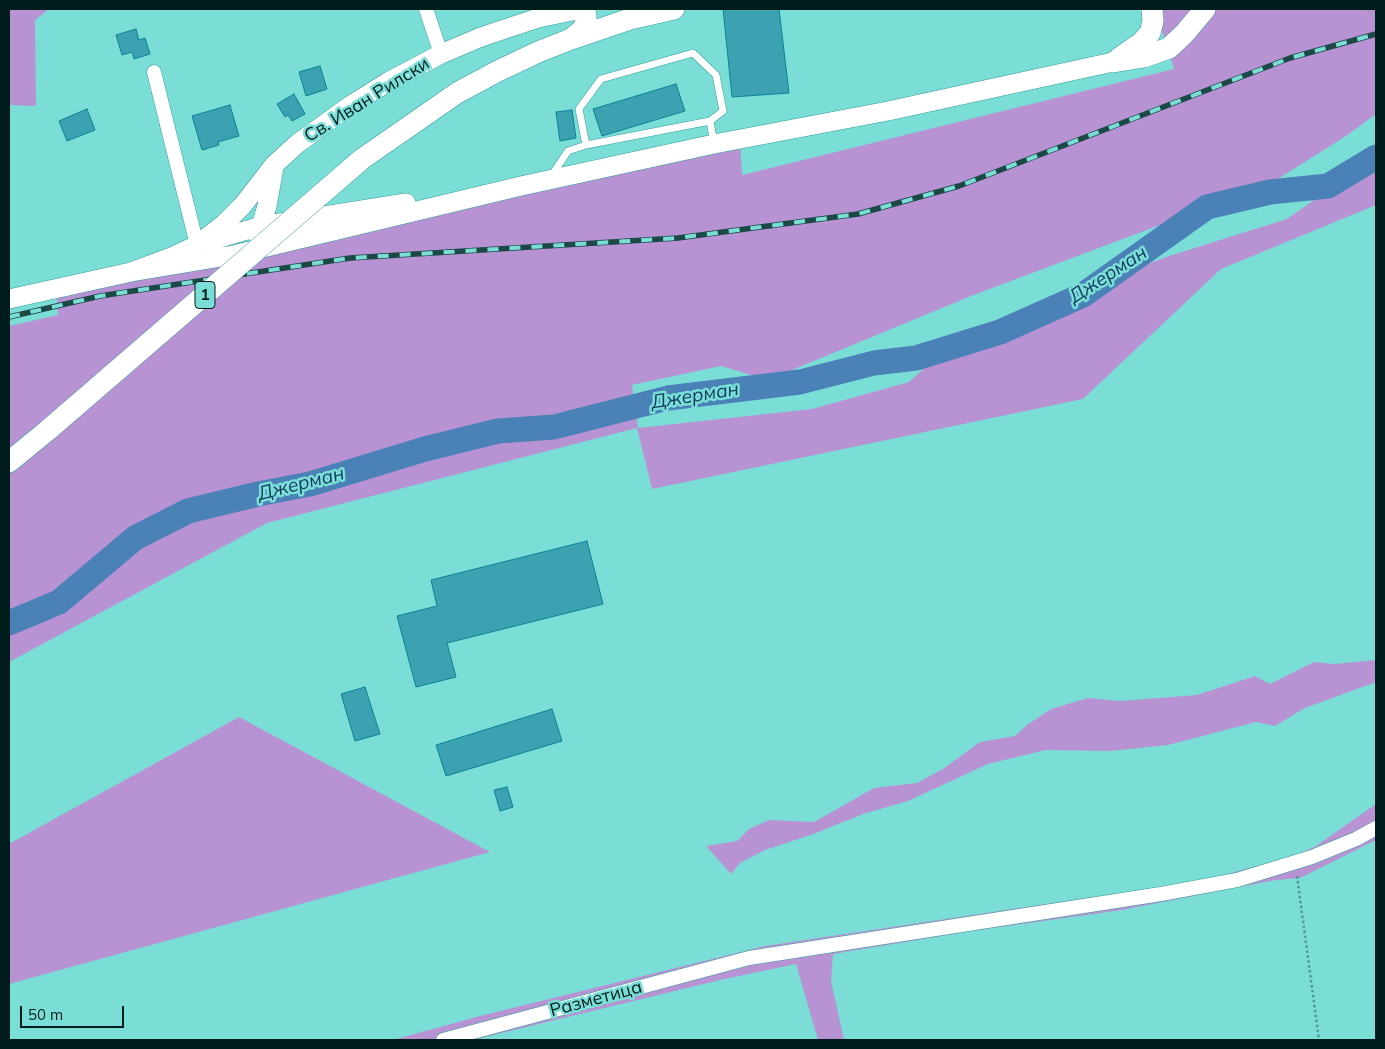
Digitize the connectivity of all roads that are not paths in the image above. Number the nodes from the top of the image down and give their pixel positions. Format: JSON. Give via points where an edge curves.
{"nodes":[{"id":1,"x":426,"y":9,"type":"edge"},
{"id":2,"x":584,"y":9,"type":"edge"},
{"id":3,"x":674,"y":9,"type":"edge"},
{"id":4,"x":1152,"y":9,"type":"edge"},
{"id":5,"x":1205,"y":9,"type":"edge"},
{"id":6,"x":571,"y":39,"type":"junction"},
{"id":7,"x":441,"y":54,"type":"junction"},
{"id":8,"x":1113,"y":62,"type":"junction"},
{"id":9,"x":154,"y":72,"type":"dead end"},
{"id":10,"x":710,"y":121,"type":"junction"},
{"id":11,"x":714,"y":144,"type":"junction"},
{"id":12,"x":586,"y":145,"type":"junction"},
{"id":13,"x":274,"y":165,"type":"junction"},
{"id":14,"x":548,"y":180,"type":"junction"},
{"id":15,"x":521,"y":186,"type":"junction"},
{"id":16,"x":261,"y":226,"type":"junction"},
{"id":17,"x":197,"y":245,"type":"junction"},
{"id":18,"x":233,"y":255,"type":"junction"},
{"id":19,"x":131,"y":272,"type":"junction"},
{"id":20,"x":9,"y":300,"type":"edge"},
{"id":21,"x":9,"y":462,"type":"edge"},
{"id":22,"x":1376,"y":828,"type":"edge"},
{"id":23,"x":443,"y":1040,"type":"edge"}],
"edges":[{"from":1,"to":7,"type":"street"},
{"from":2,"to":6,"type":"main road","via":[[586,22]]},
{"from":2,"to":7,"type":"street","name":"Св. Иван Рилски","via":[[509,27]]},
{"from":3,"to":6,"type":"main road","number":"1","via":[[630,18]]},
{"from":4,"to":8,"type":"main road","via":[[1150,33]]},
{"from":5,"to":8,"type":"main road","via":[[1169,48],[1144,57]]},
{"from":6,"to":21,"type":"main road","number":"1","bridge":true,"via":[[457,93],[362,159]]},
{"from":7,"to":13,"type":"street","name":"Св. Иван Рилски","via":[[351,106],[297,144]]},
{"from":8,"to":11,"type":"street","via":[[888,111]]},
{"from":9,"to":17,"type":"street"},
{"from":10,"to":11,"type":"lane"},
{"from":10,"to":12,"type":"lane"},
{"from":10,"to":12,"type":"lane","via":[[723,111],[716,75],[693,53],[601,80],[579,109]]},
{"from":11,"to":14,"type":"street"},
{"from":12,"to":14,"type":"lane","via":[[568,151]]},
{"from":13,"to":16,"type":"street"},
{"from":13,"to":17,"type":"street","name":"Св. Иван Рилски","via":[[243,205]]},
{"from":14,"to":15,"type":"street"},
{"from":15,"to":16,"type":"street"},
{"from":15,"to":18,"type":"street"},
{"from":16,"to":17,"type":"street"},
{"from":16,"to":18,"type":"street","via":[[250,241]]},
{"from":17,"to":19,"type":"street","name":"Св. Иван Рилски"},
{"from":18,"to":19,"type":"street"},
{"from":19,"to":20,"type":"street","name":"Св. Иван Рилски"},
{"from":22,"to":23,"type":"street","name":"Разметица","via":[[1295,862],[1237,880],[750,958]]}]}
